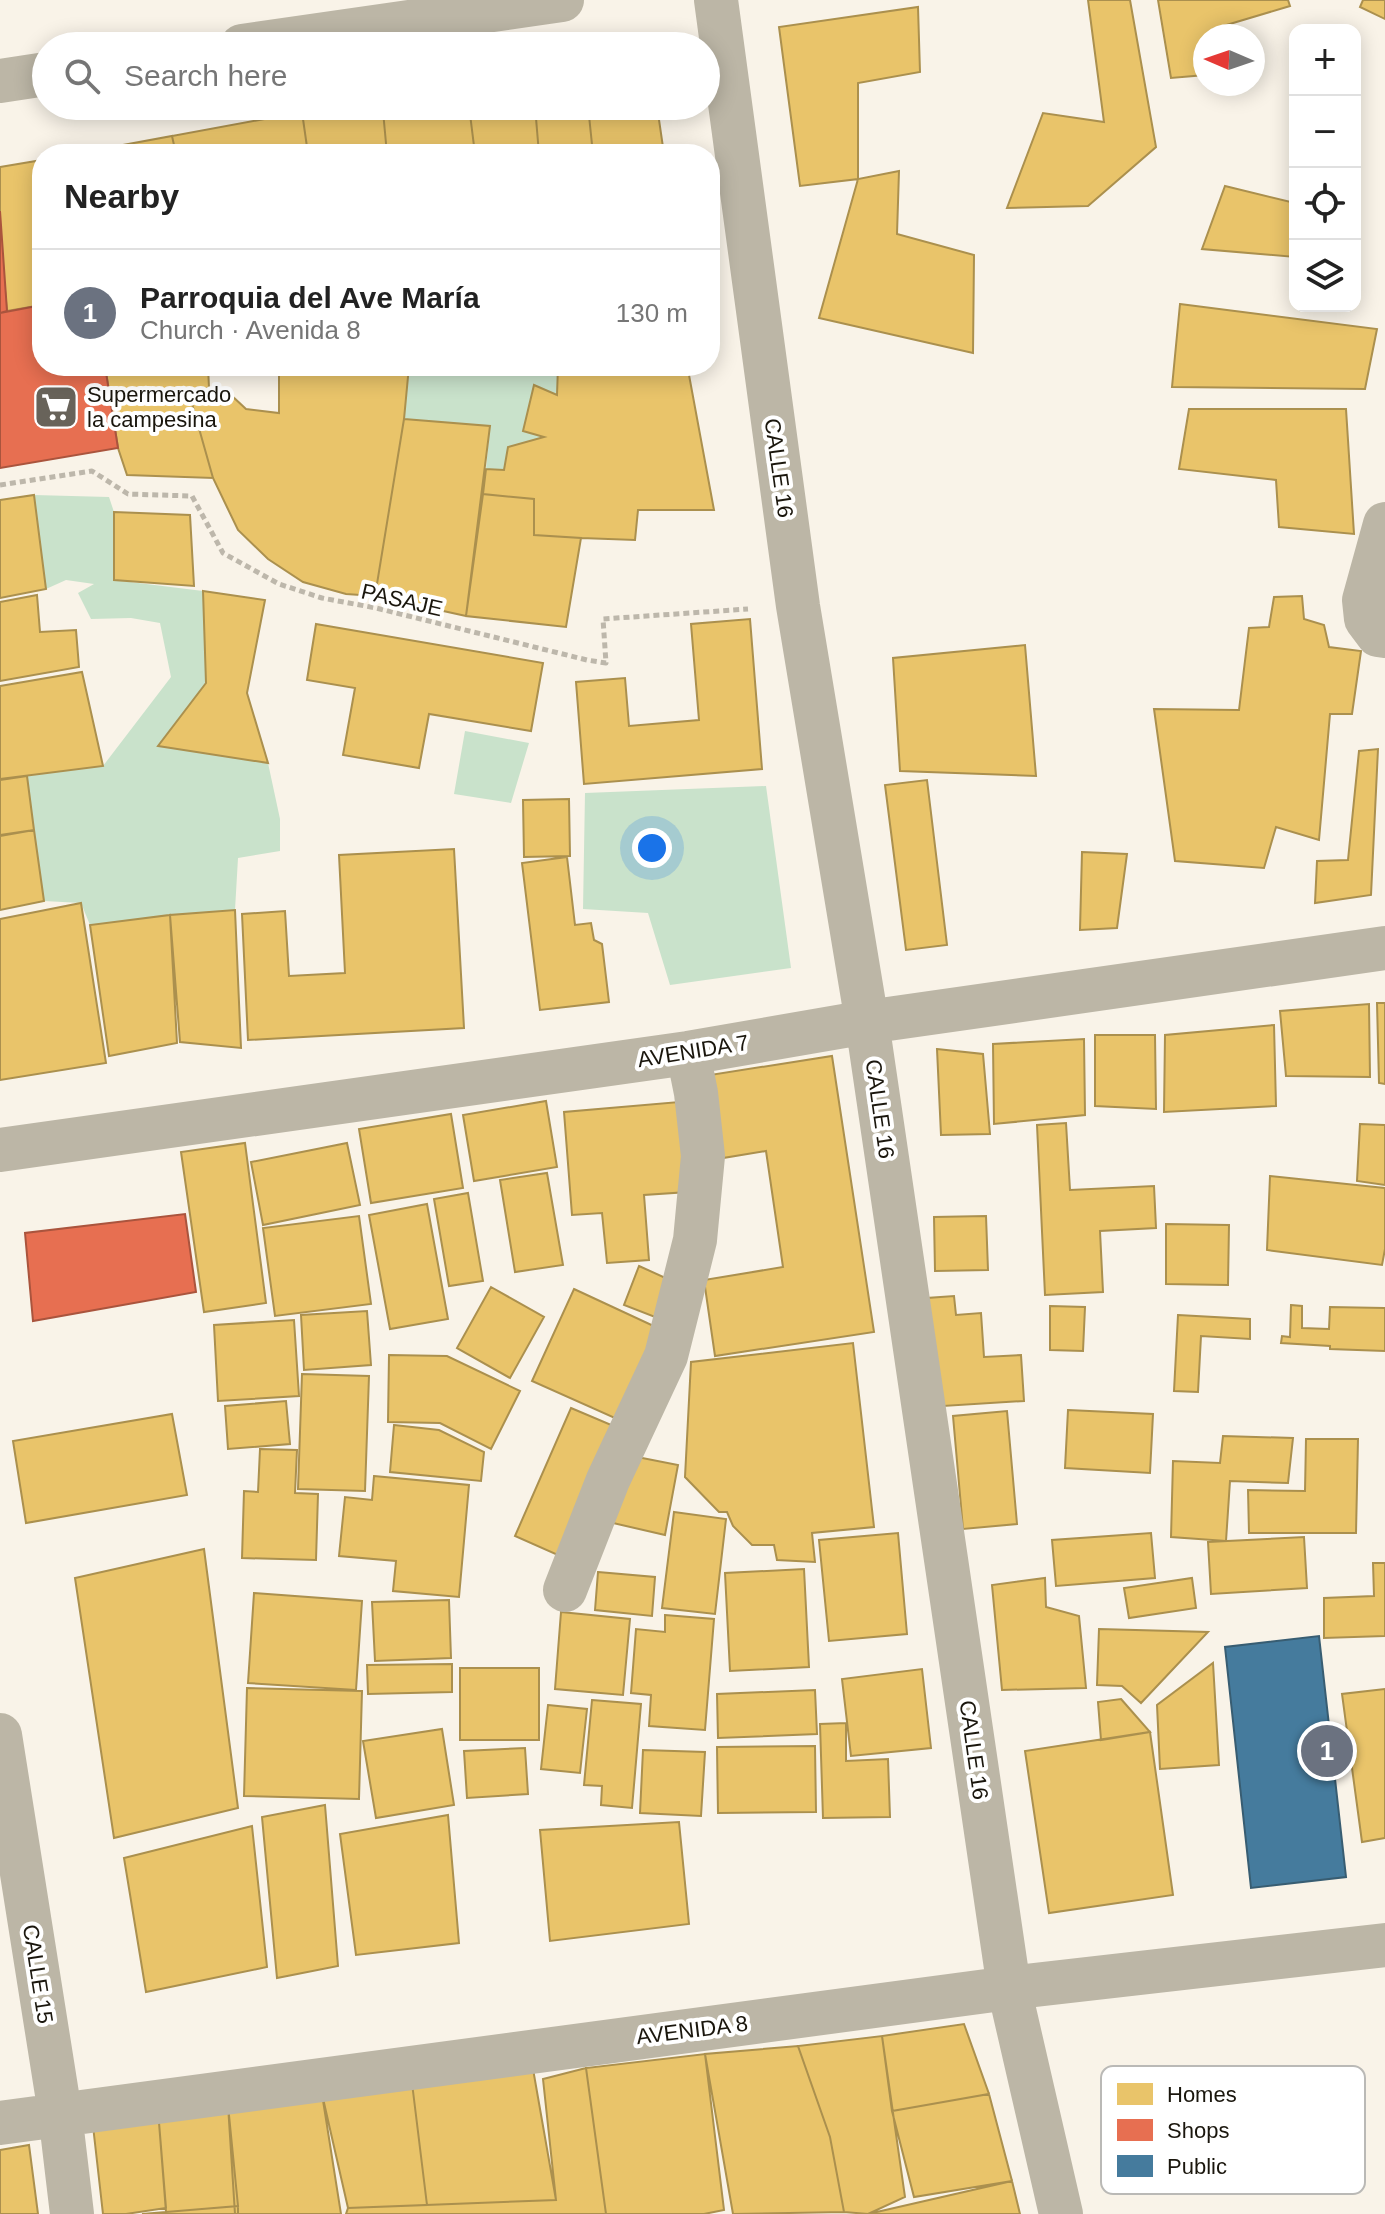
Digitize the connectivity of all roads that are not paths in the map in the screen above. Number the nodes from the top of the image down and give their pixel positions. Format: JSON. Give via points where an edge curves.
{"nodes":[{"id":1,"x":562,"y":0,"type":"edge"},
{"id":2,"x":716,"y":0,"type":"edge"},
{"id":3,"x":339,"y":32,"type":"edge"},
{"id":4,"x":32,"y":76,"type":"edge"},
{"id":5,"x":0,"y":81,"type":"edge"},
{"id":6,"x":1385,"y":524,"type":"edge"},
{"id":7,"x":1385,"y":636,"type":"edge"},
{"id":8,"x":1385,"y":948,"type":"edge"},
{"id":9,"x":867,"y":1022,"type":"junction"},
{"id":10,"x":688,"y":1053,"type":"junction"},
{"id":11,"x":0,"y":1150,"type":"edge"},
{"id":12,"x":565,"y":1590,"type":"dead end"},
{"id":13,"x":0,"y":1735,"type":"edge"},
{"id":14,"x":1385,"y":1945,"type":"edge"},
{"id":15,"x":1009,"y":1988,"type":"junction"},
{"id":16,"x":60,"y":2113,"type":"junction"},
{"id":17,"x":0,"y":2123,"type":"edge"},
{"id":18,"x":72,"y":2214,"type":"edge"},
{"id":19,"x":1061,"y":2214,"type":"edge"}],
"edges":[{"from":1,"to":3,"type":"street"},
{"from":2,"to":9,"type":"street","name":"CALLE 16","via":[[798,606]]},
{"from":4,"to":5,"type":"street"},
{"from":6,"to":7,"type":"street","via":[[1364,600],[1366,619]]},
{"from":8,"to":9,"type":"street","name":"AVENIDA 7"},
{"from":9,"to":10,"type":"street","name":"AVENIDA 7"},
{"from":9,"to":15,"type":"street","name":"CALLE 16"},
{"from":10,"to":11,"type":"street","name":"AVENIDA 7"},
{"from":10,"to":12,"type":"street","via":[[703,1156],[695,1240],[666,1356],[608,1480]]},
{"from":13,"to":16,"type":"street","name":"CALLE 15"},
{"from":14,"to":15,"type":"street","name":"AVENIDA 8"},
{"from":15,"to":16,"type":"street","name":"AVENIDA 8"},
{"from":15,"to":19,"type":"street","name":"CALLE 16"},
{"from":16,"to":17,"type":"street","name":"AVENIDA 8"},
{"from":16,"to":18,"type":"street","name":"CALLE 15"}]}
